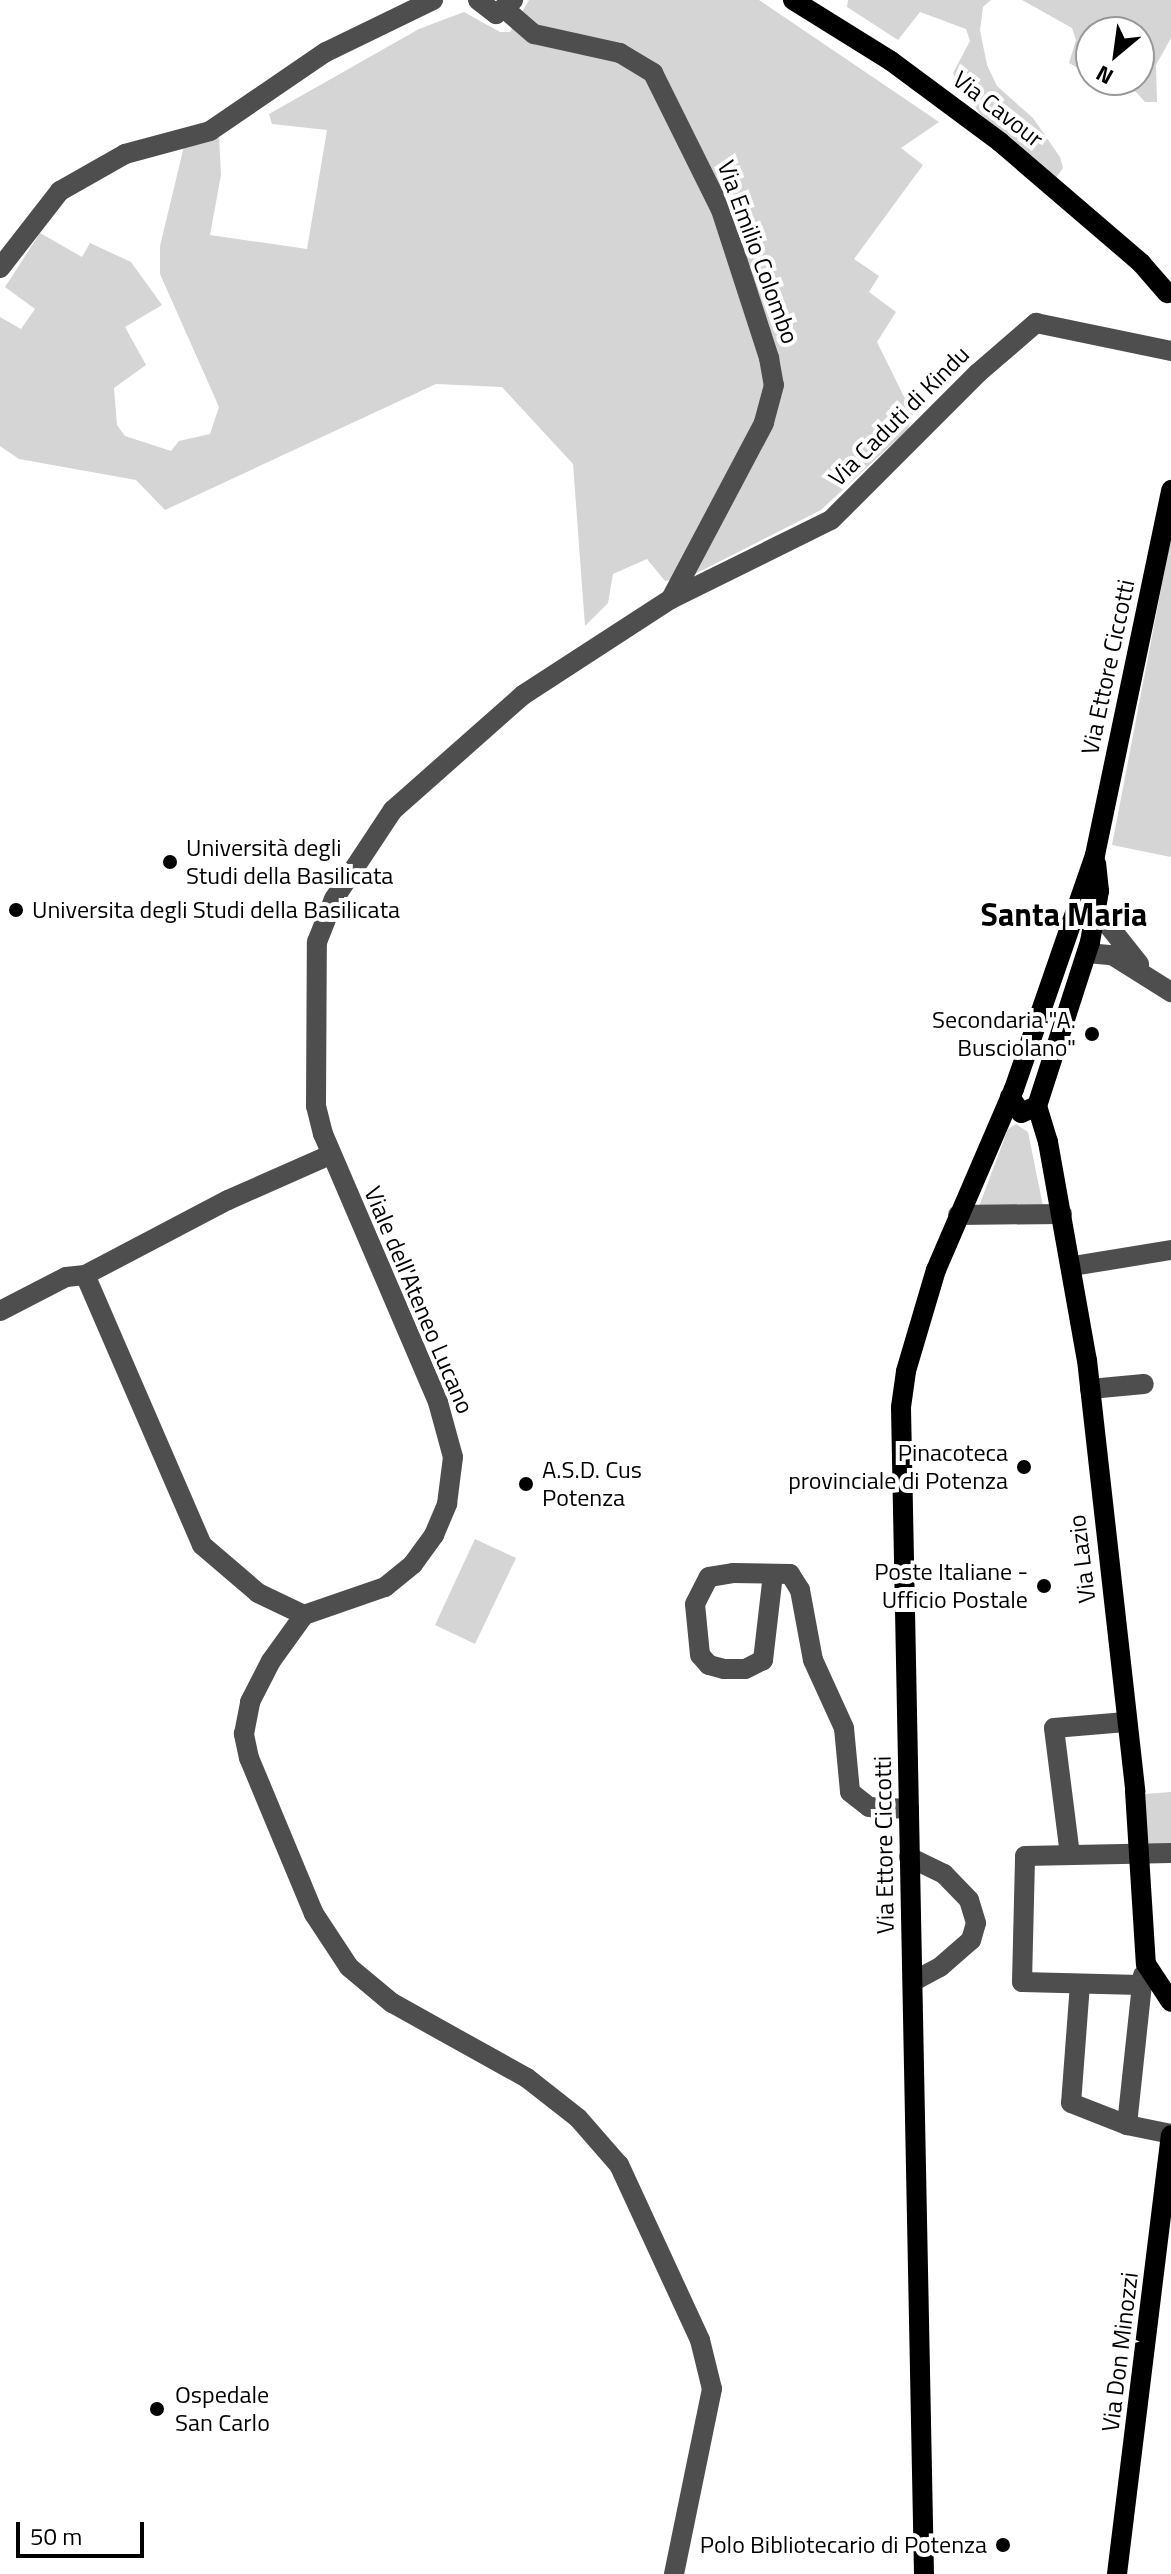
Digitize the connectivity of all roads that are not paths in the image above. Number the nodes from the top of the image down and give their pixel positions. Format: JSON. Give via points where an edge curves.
{"nodes":[{"id":1,"x":433,"y":0,"type":"edge"},
{"id":2,"x":478,"y":0,"type":"edge"},
{"id":3,"x":807,"y":3,"type":"edge"},
{"id":4,"x":510,"y":5,"type":"edge"},
{"id":5,"x":0,"y":268,"type":"edge"},
{"id":6,"x":1170,"y":286,"type":"edge"},
{"id":7,"x":1171,"y":351,"type":"edge"},
{"id":8,"x":1171,"y":490,"type":"edge"},
{"id":9,"x":671,"y":599,"type":"junction"},
{"id":10,"x":1095,"y":855,"type":"junction"},
{"id":11,"x":1097,"y":911,"type":"junction"},
{"id":12,"x":1087,"y":953,"type":"junction"},
{"id":13,"x":1144,"y":971,"type":"junction"},
{"id":14,"x":1171,"y":992,"type":"edge"},
{"id":15,"x":1024,"y":1101,"type":"junction"},
{"id":16,"x":330,"y":1155,"type":"junction"},
{"id":17,"x":1062,"y":1214,"type":"junction"},
{"id":18,"x":958,"y":1215,"type":"junction"},
{"id":19,"x":1171,"y":1250,"type":"edge"},
{"id":20,"x":1073,"y":1266,"type":"junction"},
{"id":21,"x":85,"y":1275,"type":"junction"},
{"id":22,"x":0,"y":1311,"type":"edge"},
{"id":23,"x":1144,"y":1384,"type":"dead end"},
{"id":24,"x":1090,"y":1389,"type":"junction"},
{"id":25,"x":773,"y":1574,"type":"junction"},
{"id":26,"x":304,"y":1615,"type":"junction"},
{"id":27,"x":1126,"y":1722,"type":"junction"},
{"id":28,"x":909,"y":1809,"type":"junction"},
{"id":29,"x":1140,"y":1853,"type":"junction"},
{"id":30,"x":1171,"y":1853,"type":"edge"},
{"id":31,"x":1070,"y":1855,"type":"junction"},
{"id":32,"x":909,"y":1857,"type":"junction"},
{"id":33,"x":1146,"y":1964,"type":"junction"},
{"id":34,"x":914,"y":1981,"type":"junction"},
{"id":35,"x":1080,"y":1984,"type":"junction"},
{"id":36,"x":1140,"y":1985,"type":"junction"},
{"id":37,"x":1171,"y":2002,"type":"edge"},
{"id":38,"x":1127,"y":2125,"type":"junction"},
{"id":39,"x":1171,"y":2135,"type":"edge"},
{"id":40,"x":923,"y":2569,"type":"edge"},
{"id":41,"x":674,"y":2574,"type":"edge"},
{"id":42,"x":1117,"y":2574,"type":"edge"}],
"edges":[{"from":1,"to":5,"type":"street","via":[[326,52],[210,131],[125,154],[60,191]]},
{"from":2,"to":4,"type":"street","name":"Via Emilio Colombo","via":[[491,13]]},
{"from":3,"to":6,"type":"main road","name":"Via Cavour","via":[[946,100]]},
{"from":4,"to":9,"type":"street","name":"Via Emilio Colombo","via":[[534,34],[620,53],[653,73],[721,210],[769,358],[774,385],[764,423]]},
{"from":7,"to":9,"type":"street","name":"Via Caduti di Kindu","via":[[1036,323],[978,373],[831,520]]},
{"from":8,"to":10,"type":"main road","name":"Via Ettore Ciccotti"},
{"from":9,"to":16,"type":"street","name":"Viale dell'Ateneo Lucano","via":[[523,695],[393,810],[364,848],[334,899],[317,942],[316,1106]]},
{"from":10,"to":11,"type":"main road","name":"Via Ettore Ciccotti"},
{"from":10,"to":15,"type":"main road","name":"Via Ettore Ciccotti"},
{"from":11,"to":12,"type":"main road","name":"Via Ettore Ciccotti"},
{"from":11,"to":13,"type":"street"},
{"from":12,"to":13,"type":"street","via":[[1112,955]]},
{"from":12,"to":15,"type":"main road","name":"Via Ettore Ciccotti"},
{"from":13,"to":14,"type":"street"},
{"from":15,"to":17,"type":"main road","name":"Via Lazio"},
{"from":15,"to":18,"type":"main road","name":"Via Ettore Ciccotti","via":[[994,1131]]},
{"from":16,"to":21,"type":"street","via":[[228,1200]]},
{"from":16,"to":26,"type":"street","name":"Viale dell'Ateneo Lucano","via":[[438,1402],[453,1457],[447,1504],[413,1564],[385,1587]]},
{"from":17,"to":18,"type":"street"},
{"from":17,"to":20,"type":"main road","name":"Via Lazio"},
{"from":18,"to":28,"type":"main road","name":"Via Ettore Ciccotti","via":[[927,1297],[901,1407]]},
{"from":19,"to":20,"type":"street"},
{"from":20,"to":24,"type":"main road","name":"Via Lazio"},
{"from":21,"to":22,"type":"street","via":[[66,1277]]},
{"from":21,"to":26,"type":"street","via":[[202,1545],[258,1593]]},
{"from":23,"to":24,"type":"street"},
{"from":24,"to":27,"type":"main road","name":"Via Lazio"},
{"from":25,"to":25,"type":"street","via":[[733,1573],[709,1577],[701,1584],[695,1604],[697,1638],[700,1655],[709,1665],[745,1669],[763,1660]]},
{"from":25,"to":28,"type":"street","via":[[790,1574],[800,1590],[813,1660],[844,1728],[850,1792],[869,1807]]},
{"from":26,"to":41,"type":"street","via":[[250,1702],[244,1734],[314,1914],[349,1967],[392,2003],[527,2078],[578,2118],[619,2165],[700,2340],[712,2389]]},
{"from":27,"to":29,"type":"main road","name":"Via Lazio"},
{"from":27,"to":31,"type":"street","via":[[1054,1728]]},
{"from":28,"to":32,"type":"main road","name":"Via Ettore Ciccotti"},
{"from":29,"to":30,"type":"street"},
{"from":29,"to":31,"type":"street"},
{"from":29,"to":33,"type":"main road","name":"Via Lazio"},
{"from":31,"to":35,"type":"street","via":[[1025,1856],[1022,1982]]},
{"from":32,"to":34,"type":"main road","name":"Via Ettore Ciccotti"},
{"from":32,"to":34,"type":"street","via":[[944,1874],[969,1900],[976,1923],[971,1940]]},
{"from":33,"to":36,"type":"street"},
{"from":33,"to":37,"type":"main road"},
{"from":34,"to":40,"type":"main road","name":"Via Ettore Ciccotti"},
{"from":35,"to":36,"type":"street"},
{"from":35,"to":38,"type":"street","via":[[1071,2103]]},
{"from":36,"to":38,"type":"street"},
{"from":38,"to":39,"type":"street"},
{"from":39,"to":42,"type":"main road","name":"Via Don Minozzi"}]}
